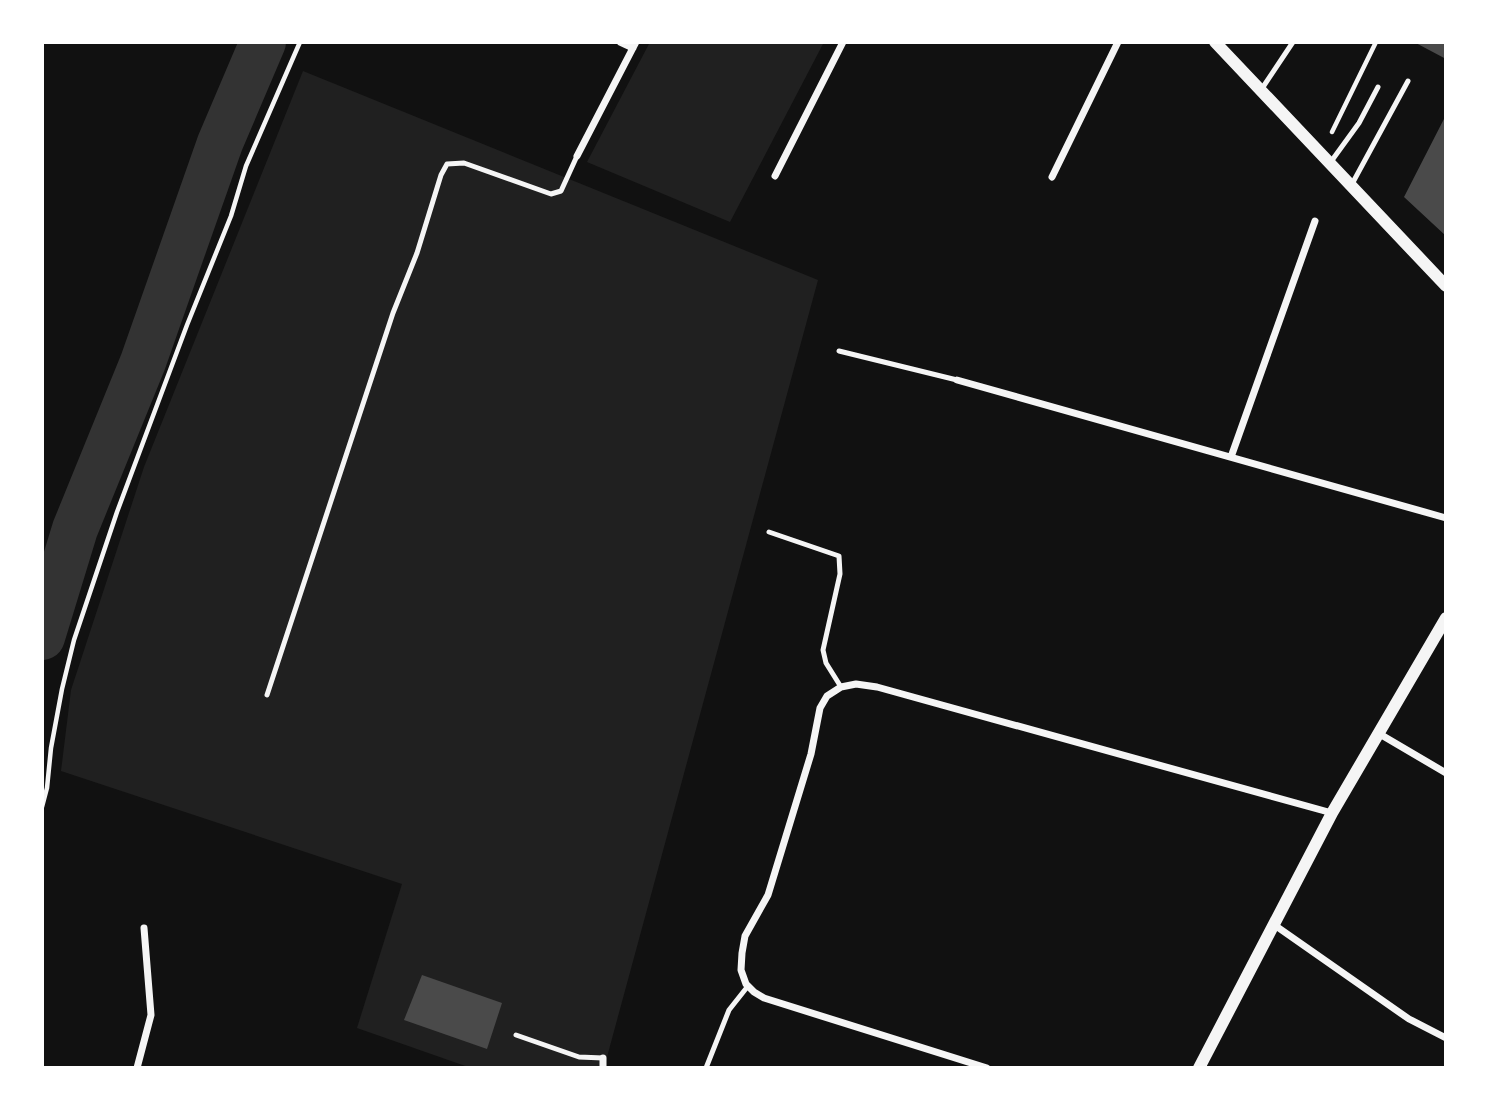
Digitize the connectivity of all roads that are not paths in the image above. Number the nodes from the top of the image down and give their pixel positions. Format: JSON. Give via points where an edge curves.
{"nodes":[{"id":1,"x":620,"y":42,"type":"edge"},
{"id":2,"x":843,"y":42,"type":"edge"},
{"id":3,"x":1118,"y":42,"type":"edge"},
{"id":4,"x":1293,"y":42,"type":"edge"},
{"id":5,"x":1219,"y":44,"type":"edge"},
{"id":6,"x":634,"y":45,"type":"edge"},
{"id":7,"x":1408,"y":81,"type":"dead end"},
{"id":8,"x":1378,"y":87,"type":"dead end"},
{"id":9,"x":1261,"y":90,"type":"junction"},
{"id":10,"x":577,"y":156,"type":"joint"},
{"id":11,"x":1330,"y":163,"type":"junction"},
{"id":12,"x":775,"y":176,"type":"dead end"},
{"id":13,"x":1052,"y":177,"type":"dead end"},
{"id":14,"x":1352,"y":184,"type":"junction"},
{"id":15,"x":1315,"y":221,"type":"dead end"},
{"id":16,"x":1446,"y":286,"type":"edge"},
{"id":17,"x":839,"y":351,"type":"dead end"},
{"id":18,"x":957,"y":380,"type":"joint"},
{"id":19,"x":1231,"y":457,"type":"junction"},
{"id":20,"x":1446,"y":518,"type":"edge"},
{"id":21,"x":769,"y":532,"type":"dead end"},
{"id":22,"x":1446,"y":618,"type":"edge"},
{"id":23,"x":841,"y":687,"type":"junction"},
{"id":24,"x":267,"y":695,"type":"dead end"},
{"id":25,"x":1378,"y":733,"type":"junction"},
{"id":26,"x":1446,"y":773,"type":"edge"},
{"id":27,"x":1332,"y":813,"type":"junction"},
{"id":28,"x":1273,"y":924,"type":"junction"},
{"id":29,"x":144,"y":928,"type":"dead end"},
{"id":30,"x":748,"y":986,"type":"junction"},
{"id":31,"x":516,"y":1035,"type":"dead end"},
{"id":32,"x":1446,"y":1038,"type":"edge"},
{"id":33,"x":603,"y":1058,"type":"joint"},
{"id":34,"x":137,"y":1068,"type":"edge"},
{"id":35,"x":603,"y":1068,"type":"edge"},
{"id":36,"x":706,"y":1068,"type":"edge"},
{"id":37,"x":988,"y":1068,"type":"edge"},
{"id":38,"x":1199,"y":1068,"type":"edge"}],
"edges":[{"from":1,"to":6,"type":"street"},
{"from":2,"to":12,"type":"street"},
{"from":3,"to":13,"type":"street"},
{"from":4,"to":9,"type":"lane"},
{"from":5,"to":9,"type":"street"},
{"from":6,"to":10,"type":"street"},
{"from":7,"to":14,"type":"lane"},
{"from":8,"to":11,"type":"lane"},
{"from":9,"to":11,"type":"street"},
{"from":10,"to":24,"type":"lane","via":[[561,191],[551,194],[464,163],[447,164]]},
{"from":11,"to":14,"type":"street"},
{"from":14,"to":16,"type":"street"},
{"from":15,"to":19,"type":"street"},
{"from":17,"to":18,"type":"lane"},
{"from":18,"to":19,"type":"street"},
{"from":19,"to":20,"type":"street"},
{"from":21,"to":23,"type":"lane","via":[[839,556],[840,574],[823,650]]},
{"from":22,"to":25,"type":"street"},
{"from":23,"to":27,"type":"street","via":[[877,687]]},
{"from":23,"to":30,"type":"street","via":[[827,696],[820,708],[811,754],[768,894],[745,936],[741,971]]},
{"from":25,"to":26,"type":"street"},
{"from":25,"to":27,"type":"street"},
{"from":27,"to":28,"type":"street"},
{"from":28,"to":32,"type":"street","via":[[1409,1019]]},
{"from":28,"to":38,"type":"street"},
{"from":29,"to":34,"type":"street","via":[[151,1015]]},
{"from":30,"to":36,"type":"lane","via":[[729,1010]]},
{"from":30,"to":37,"type":"street","via":[[764,998]]},
{"from":31,"to":33,"type":"lane","via":[[579,1057]]},
{"from":33,"to":35,"type":"street"}]}
